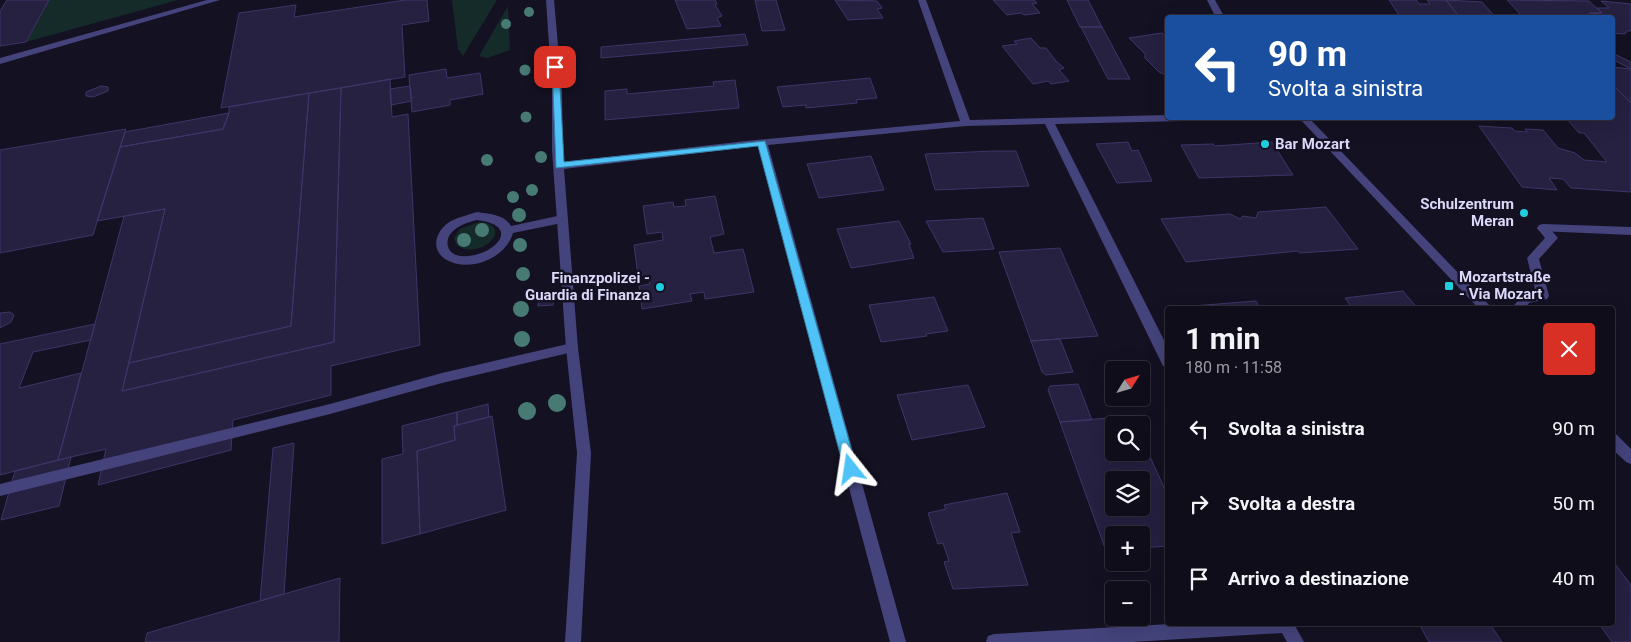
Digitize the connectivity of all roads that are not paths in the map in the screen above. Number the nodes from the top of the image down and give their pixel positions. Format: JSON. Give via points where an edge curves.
{"nodes":[{"id":1,"x":216,"y":0,"type":"edge"},
{"id":2,"x":550,"y":0,"type":"edge"},
{"id":3,"x":922,"y":0,"type":"edge"},
{"id":4,"x":1211,"y":0,"type":"edge"},
{"id":5,"x":1219,"y":15,"type":"edge"},
{"id":6,"x":0,"y":61,"type":"edge"},
{"id":7,"x":1165,"y":118,"type":"edge"},
{"id":8,"x":1048,"y":120,"type":"junction"},
{"id":9,"x":1306,"y":120,"type":"edge"},
{"id":10,"x":966,"y":123,"type":"junction"},
{"id":11,"x":762,"y":143,"type":"junction"},
{"id":12,"x":559,"y":166,"type":"junction"},
{"id":13,"x":562,"y":219,"type":"junction"},
{"id":14,"x":508,"y":230,"type":"junction"},
{"id":15,"x":1631,"y":232,"type":"edge"},
{"id":16,"x":1485,"y":306,"type":"edge"},
{"id":17,"x":1520,"y":306,"type":"edge"},
{"id":18,"x":572,"y":348,"type":"junction"},
{"id":19,"x":1165,"y":356,"type":"edge"},
{"id":20,"x":1615,"y":442,"type":"edge"},
{"id":21,"x":1631,"y":458,"type":"edge"},
{"id":22,"x":0,"y":490,"type":"edge"},
{"id":23,"x":1254,"y":626,"type":"edge"},
{"id":24,"x":1287,"y":626,"type":"edge"},
{"id":25,"x":573,"y":642,"type":"edge"},
{"id":26,"x":898,"y":642,"type":"edge"},
{"id":27,"x":994,"y":642,"type":"edge"},
{"id":28,"x":1296,"y":642,"type":"edge"}],
"edges":[{"from":1,"to":6,"type":"street"},
{"from":2,"to":12,"type":"street"},
{"from":3,"to":10,"type":"street"},
{"from":4,"to":5,"type":"street"},
{"from":7,"to":8,"type":"street"},
{"from":8,"to":10,"type":"street"},
{"from":8,"to":19,"type":"street"},
{"from":9,"to":16,"type":"street"},
{"from":10,"to":11,"type":"street"},
{"from":11,"to":12,"type":"street"},
{"from":11,"to":26,"type":"street"},
{"from":12,"to":13,"type":"street"},
{"from":13,"to":14,"type":"street"},
{"from":13,"to":18,"type":"street"},
{"from":14,"to":14,"type":"street","via":[[505,223],[488,216],[466,219],[443,235],[441,248],[452,258],[486,257],[504,244]]},
{"from":15,"to":17,"type":"street","via":[[1543,228],[1552,238],[1534,258],[1543,296],[1525,300]]},
{"from":18,"to":22,"type":"street"},
{"from":18,"to":25,"type":"street","via":[[584,453]]},
{"from":20,"to":21,"type":"street"},
{"from":23,"to":27,"type":"street"},
{"from":24,"to":28,"type":"street"}]}
